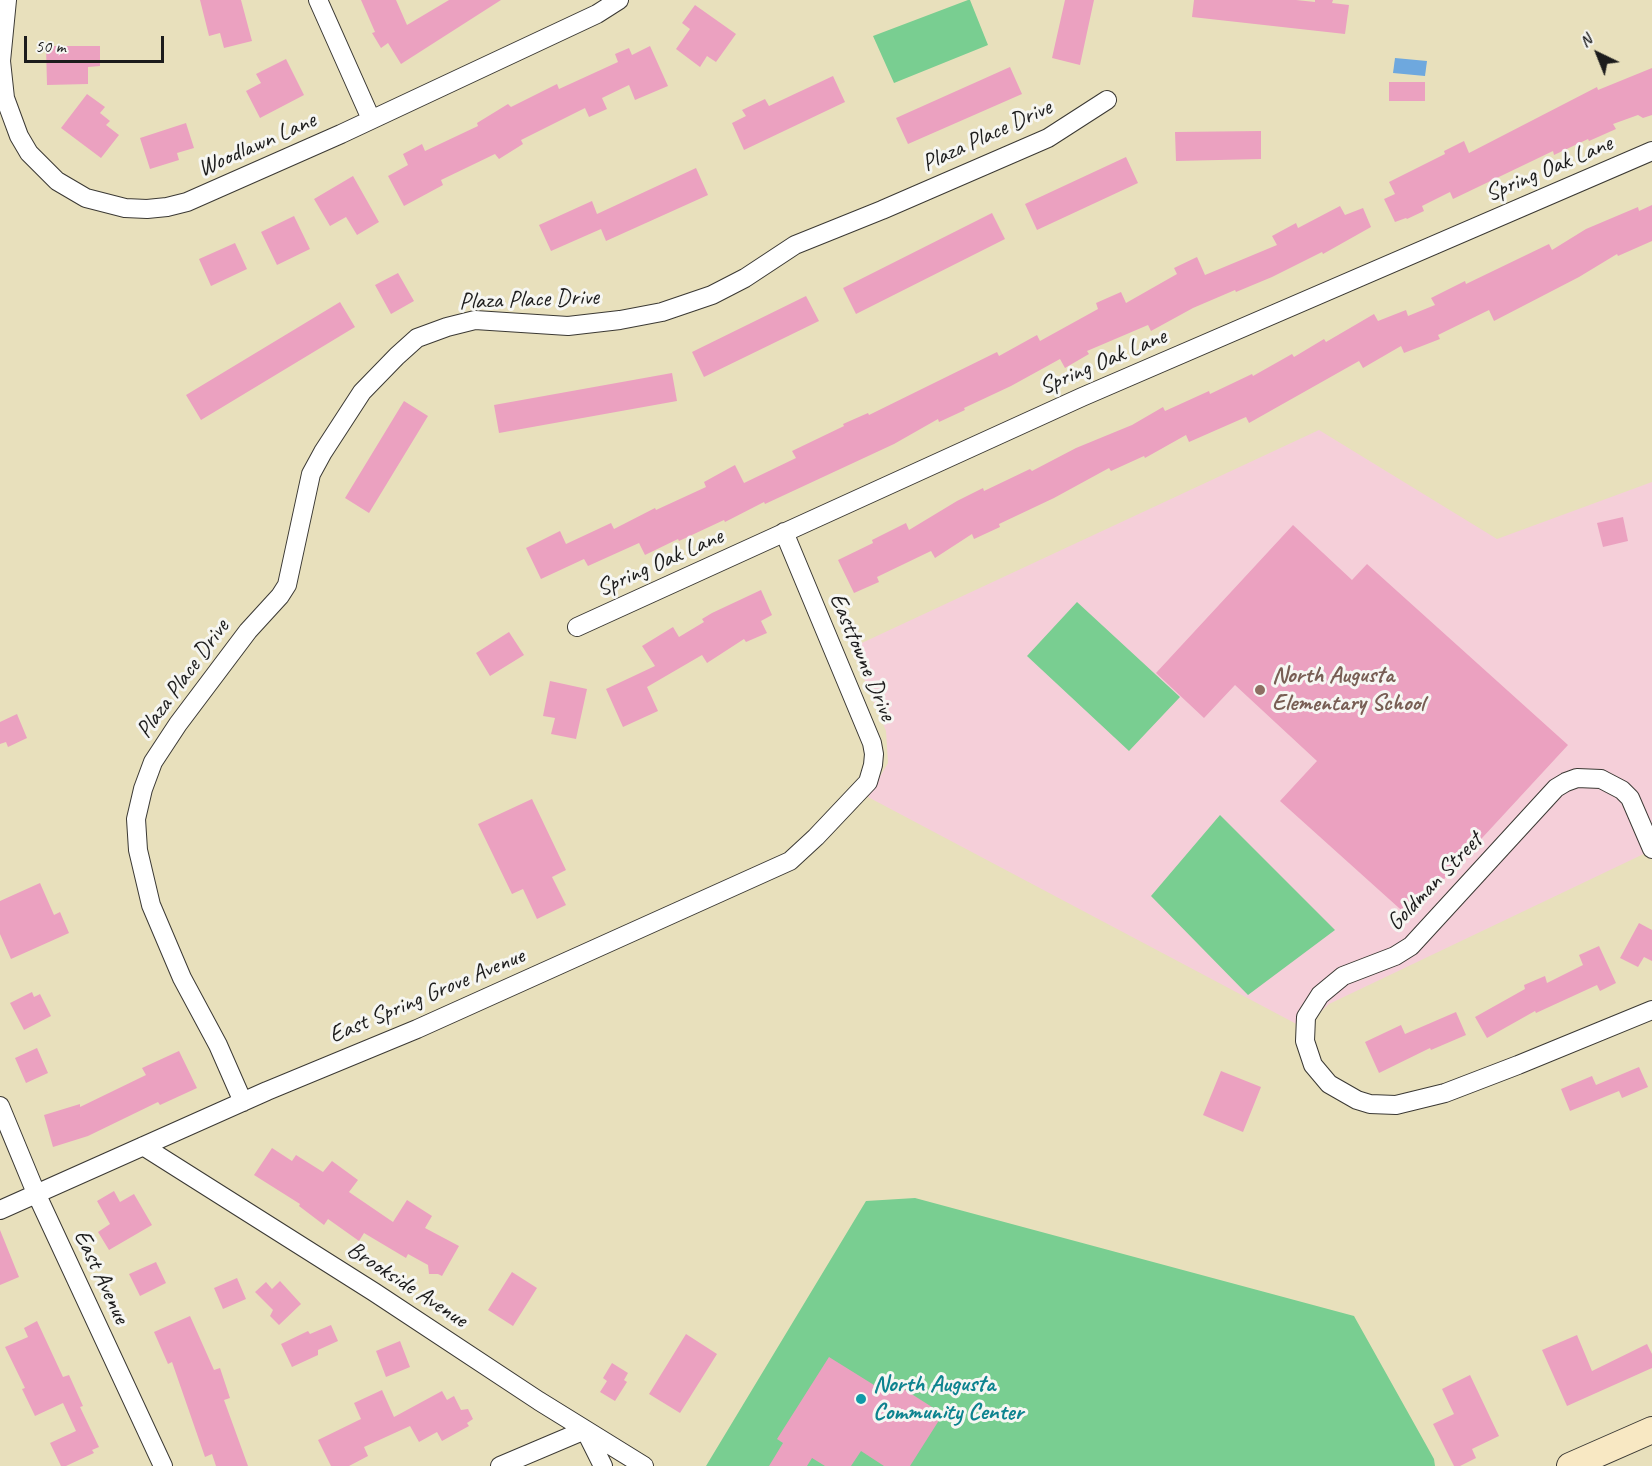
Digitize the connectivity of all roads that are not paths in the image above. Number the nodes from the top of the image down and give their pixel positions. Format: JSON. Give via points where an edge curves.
{"nodes":[{"id":1,"x":7,"y":0,"type":"edge"},
{"id":2,"x":318,"y":0,"type":"edge"},
{"id":3,"x":619,"y":0,"type":"edge"},
{"id":4,"x":1107,"y":100,"type":"dead end"},
{"id":5,"x":371,"y":119,"type":"junction"},
{"id":6,"x":1652,"y":151,"type":"edge"},
{"id":7,"x":784,"y":532,"type":"junction"},
{"id":8,"x":578,"y":627,"type":"dead end"},
{"id":9,"x":853,"y":797,"type":"joint"},
{"id":10,"x":1652,"y":849,"type":"edge"},
{"id":11,"x":1652,"y":1010,"type":"edge"},
{"id":12,"x":243,"y":1102,"type":"junction"},
{"id":13,"x":0,"y":1106,"type":"edge"},
{"id":14,"x":143,"y":1146,"type":"junction"},
{"id":15,"x":36,"y":1193,"type":"junction"},
{"id":16,"x":0,"y":1210,"type":"edge"},
{"id":17,"x":585,"y":1430,"type":"junction"},
{"id":18,"x":1652,"y":1430,"type":"edge"},
{"id":19,"x":163,"y":1466,"type":"edge"},
{"id":20,"x":500,"y":1466,"type":"edge"},
{"id":21,"x":603,"y":1466,"type":"edge"},
{"id":22,"x":644,"y":1466,"type":"edge"},
{"id":23,"x":1570,"y":1466,"type":"edge"}],
"edges":[{"from":1,"to":5,"type":"street","name":"Woodlawn Lane","via":[[1,61],[5,98],[19,136],[29,153],[57,181],[86,198],[147,209],[187,202]]},
{"from":2,"to":5,"type":"street"},
{"from":3,"to":5,"type":"street","name":"Woodlawn Lane","via":[[597,15]]},
{"from":4,"to":12,"type":"street","name":"Plaza Place Drive","via":[[1048,138],[795,244],[712,296],[620,320],[568,326],[475,320],[447,327],[417,338],[362,392],[311,474],[287,585],[248,631],[153,762],[136,819],[138,850],[152,905],[182,978]]},
{"from":6,"to":7,"type":"street","name":"Spring Oak Lane","via":[[1082,397]]},
{"from":7,"to":8,"type":"street","name":"Spring Oak Lane"},
{"from":7,"to":9,"type":"street","name":"Easttowne Drive","via":[[872,743],[871,776]]},
{"from":9,"to":12,"type":"street","name":"East Spring Grove Avenue","via":[[790,861],[417,1029]]},
{"from":10,"to":11,"type":"street","name":"Goldman Street","via":[[1630,798],[1622,790],[1589,777],[1566,782],[1556,788],[1411,946],[1343,976],[1320,995],[1305,1017],[1305,1041],[1313,1065],[1329,1084],[1363,1102],[1396,1105],[1445,1093]]},
{"from":12,"to":14,"type":"street","name":"East Spring Grove Avenue"},
{"from":13,"to":15,"type":"street","name":"East Avenue"},
{"from":14,"to":15,"type":"street","name":"East Spring Grove Avenue"},
{"from":14,"to":17,"type":"street","name":"Brookside Avenue"},
{"from":15,"to":16,"type":"street","name":"East Spring Grove Avenue"},
{"from":15,"to":19,"type":"street","name":"East Avenue"},
{"from":17,"to":20,"type":"street"},
{"from":17,"to":21,"type":"street"},
{"from":17,"to":22,"type":"street","name":"Brookside Avenue"},
{"from":18,"to":23,"type":"main road"}]}
